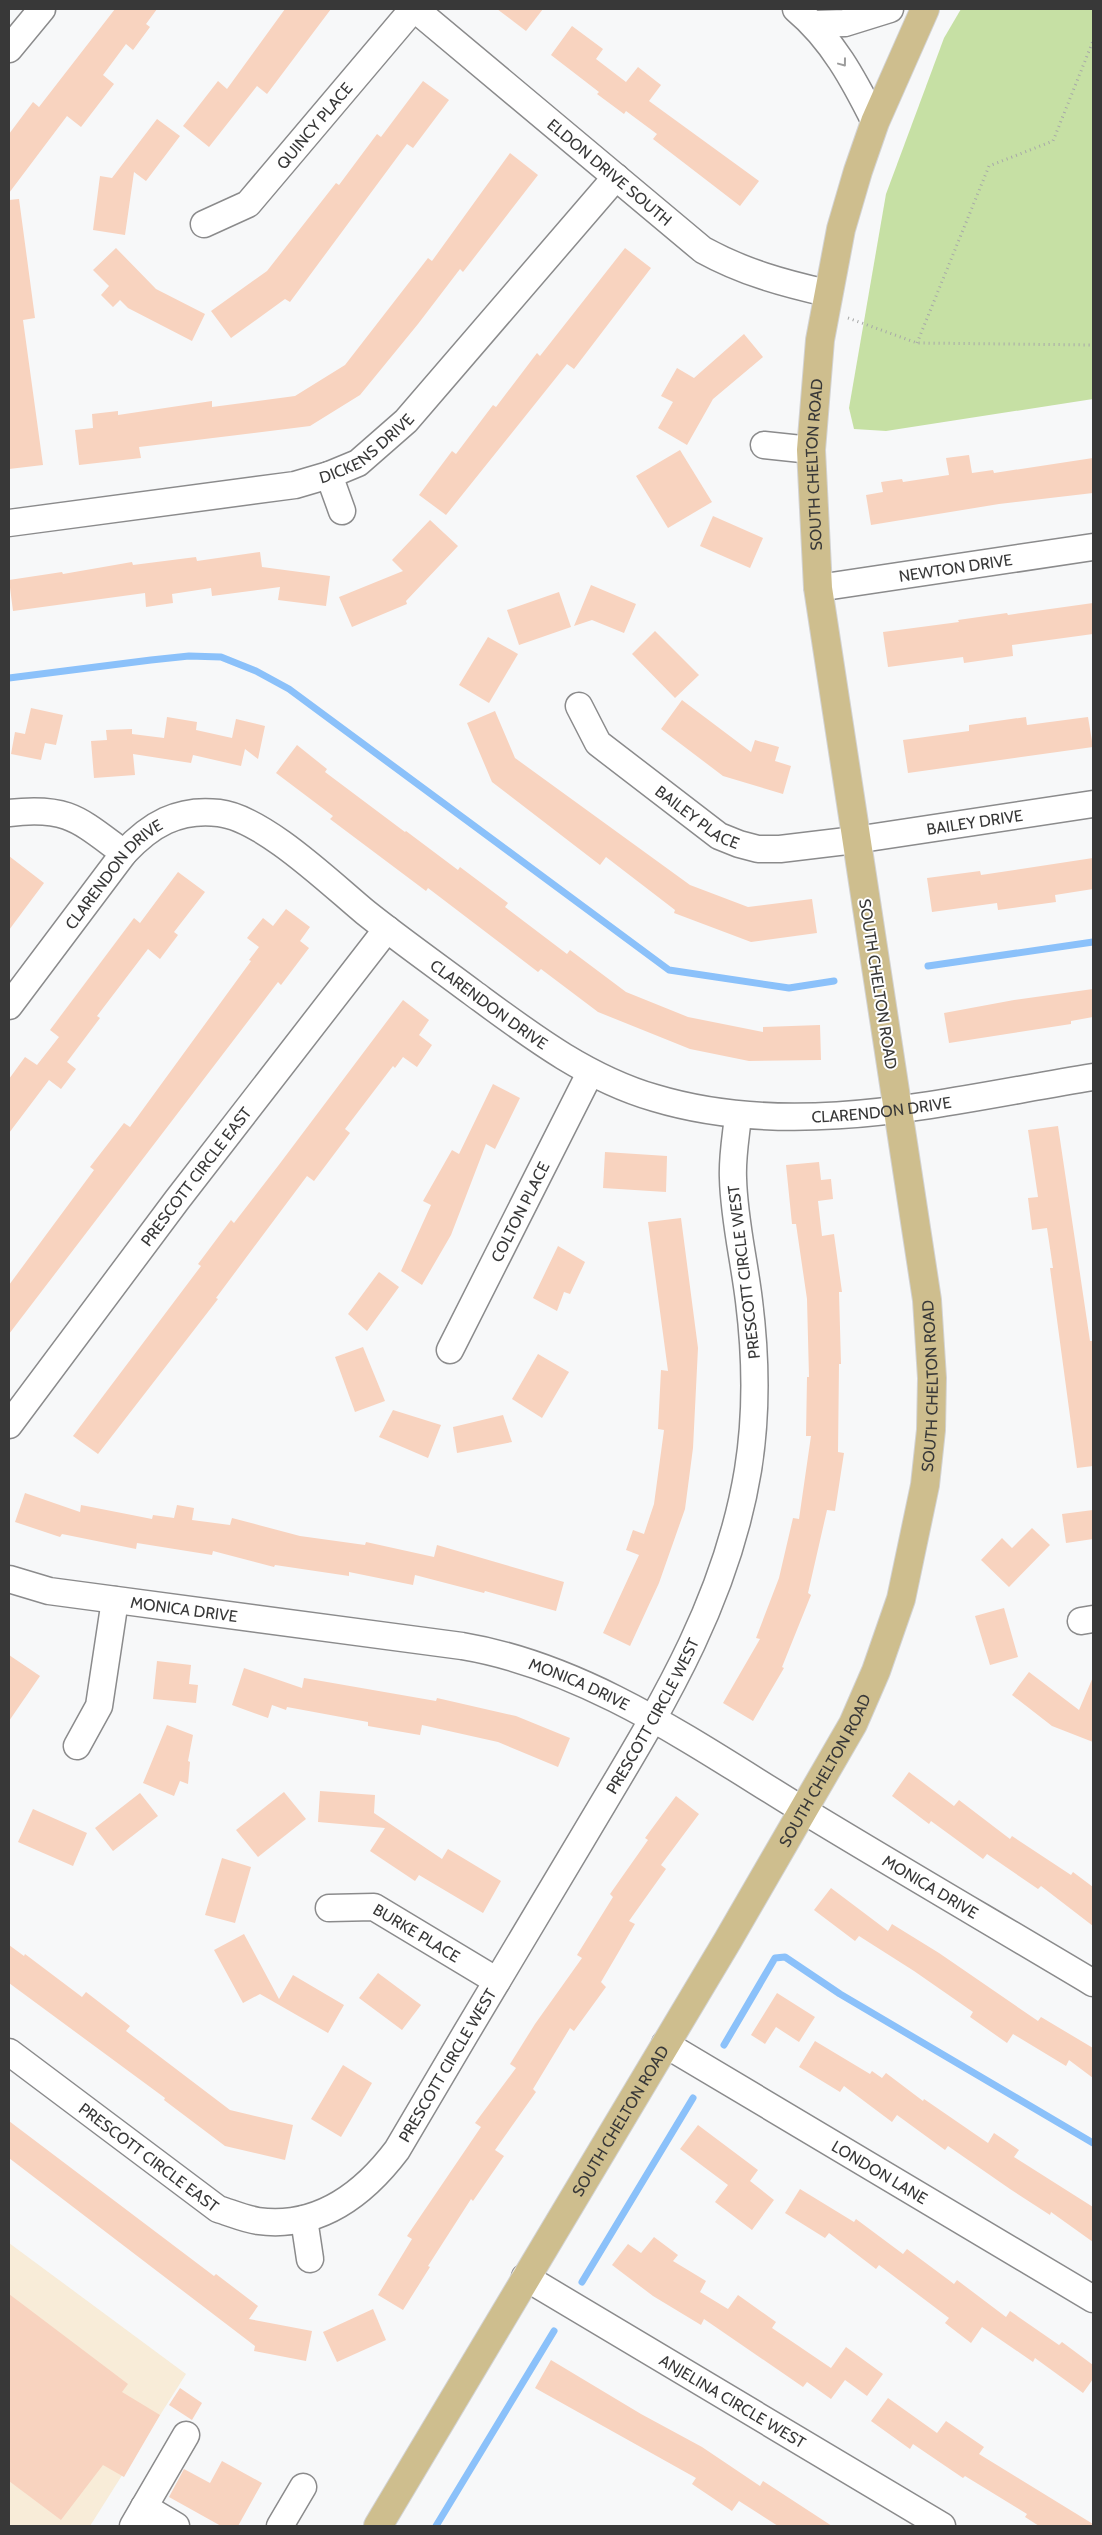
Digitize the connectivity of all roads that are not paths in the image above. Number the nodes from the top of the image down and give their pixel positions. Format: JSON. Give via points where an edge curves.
{"nodes":[{"id":1,"x":414,"y":9,"type":"edge"},
{"id":2,"x":890,"y":9,"type":"edge"},
{"id":3,"x":924,"y":9,"type":"edge"},
{"id":4,"x":32,"y":12,"type":"edge"},
{"id":5,"x":805,"y":16,"type":"edge"},
{"id":6,"x":9,"y":49,"type":"edge"},
{"id":7,"x":875,"y":122,"type":"junction"},
{"id":8,"x":616,"y":177,"type":"junction"},
{"id":9,"x":204,"y":224,"type":"dead end"},
{"id":10,"x":826,"y":301,"type":"junction"},
{"id":11,"x":764,"y":445,"type":"dead end"},
{"id":12,"x":811,"y":450,"type":"junction"},
{"id":13,"x":329,"y":475,"type":"junction"},
{"id":14,"x":342,"y":511,"type":"dead end"},
{"id":15,"x":9,"y":523,"type":"edge"},
{"id":16,"x":1093,"y":547,"type":"edge"},
{"id":17,"x":818,"y":588,"type":"junction"},
{"id":18,"x":578,"y":706,"type":"dead end"},
{"id":19,"x":1093,"y":804,"type":"edge"},
{"id":20,"x":9,"y":813,"type":"edge"},
{"id":21,"x":855,"y":840,"type":"junction"},
{"id":22,"x":124,"y":853,"type":"junction"},
{"id":23,"x":386,"y":930,"type":"junction"},
{"id":24,"x":9,"y":1006,"type":"edge"},
{"id":25,"x":590,"y":1073,"type":"junction"},
{"id":26,"x":1093,"y":1077,"type":"edge"},
{"id":27,"x":898,"y":1109,"type":"junction"},
{"id":28,"x":738,"y":1116,"type":"junction"},
{"id":29,"x":450,"y":1350,"type":"dead end"},
{"id":30,"x":9,"y":1425,"type":"edge"},
{"id":31,"x":9,"y":1579,"type":"edge"},
{"id":32,"x":115,"y":1600,"type":"junction"},
{"id":33,"x":654,"y":1719,"type":"junction"},
{"id":34,"x":77,"y":1746,"type":"dead end"},
{"id":35,"x":804,"y":1810,"type":"junction"},
{"id":36,"x":329,"y":1908,"type":"dead end"},
{"id":37,"x":497,"y":1981,"type":"junction"},
{"id":38,"x":1093,"y":1983,"type":"edge"},
{"id":39,"x":665,"y":2044,"type":"junction"},
{"id":40,"x":9,"y":2052,"type":"edge"},
{"id":41,"x":304,"y":2219,"type":"junction"},
{"id":42,"x":310,"y":2258,"type":"dead end"},
{"id":43,"x":525,"y":2277,"type":"junction"},
{"id":44,"x":1093,"y":2299,"type":"edge"},
{"id":45,"x":186,"y":2435,"type":"dead end"},
{"id":46,"x":303,"y":2487,"type":"dead end"},
{"id":47,"x":138,"y":2517,"type":"edge"},
{"id":48,"x":176,"y":2526,"type":"edge"},
{"id":49,"x":280,"y":2526,"type":"edge"},
{"id":50,"x":378,"y":2526,"type":"edge"},
{"id":51,"x":942,"y":2526,"type":"edge"}],
"edges":[{"from":1,"to":8,"type":"street","name":"ELDON DRIVE SOUTH"},
{"from":1,"to":9,"type":"street","name":"QUINCY PLACE","via":[[248,204]]},
{"from":2,"to":5,"type":"street","via":[[845,23]]},
{"from":3,"to":7,"type":"main road","name":"SOUTH CHELTON ROAD"},
{"from":4,"to":6,"type":"street"},
{"from":5,"to":7,"type":"street","one_way":true,"via":[[848,70]]},
{"from":7,"to":10,"type":"main road","name":"SOUTH CHELTON ROAD","via":[[841,230]]},
{"from":8,"to":10,"type":"street","name":"ELDON DRIVE SOUTH","via":[[703,250],[729,265]]},
{"from":8,"to":13,"type":"street","name":"DICKENS DRIVE","via":[[406,421],[358,463]]},
{"from":10,"to":12,"type":"main road","name":"SOUTH CHELTON ROAD"},
{"from":11,"to":12,"type":"street"},
{"from":12,"to":17,"type":"main road","name":"SOUTH CHELTON ROAD"},
{"from":13,"to":14,"type":"street"},
{"from":13,"to":15,"type":"street","name":"DICKENS DRIVE","via":[[295,485]]},
{"from":16,"to":17,"type":"street","name":"NEWTON DRIVE"},
{"from":17,"to":21,"type":"main road","name":"SOUTH CHELTON ROAD"},
{"from":18,"to":21,"type":"street","name":"BAILEY PLACE","via":[[598,743],[719,836],[758,849]]},
{"from":19,"to":21,"type":"street","name":"BAILEY DRIVE"},
{"from":20,"to":22,"type":"street","via":[[58,812],[80,821]]},
{"from":21,"to":27,"type":"main road","name":"SOUTH CHELTON ROAD"},
{"from":22,"to":23,"type":"street","name":"CLARENDON DRIVE","via":[[141,834],[165,820],[193,813],[220,813],[248,823],[277,841]]},
{"from":22,"to":24,"type":"street","name":"CLARENDON DRIVE"},
{"from":23,"to":25,"type":"street","name":"CLARENDON DRIVE","via":[[534,1038]]},
{"from":23,"to":30,"type":"street","name":"PRESCOTT CIRCLE EAST","via":[[177,1200]]},
{"from":25,"to":28,"type":"street","name":"CLARENDON DRIVE","via":[[656,1098]]},
{"from":25,"to":29,"type":"street","name":"COLTON PLACE"},
{"from":26,"to":27,"type":"street","name":"CLARENDON DRIVE"},
{"from":27,"to":28,"type":"street","name":"CLARENDON DRIVE","via":[[824,1116]]},
{"from":27,"to":35,"type":"main road","name":"SOUTH CHELTON ROAD","via":[[927,1300],[932,1378],[925,1486],[901,1599],[876,1671],[853,1724]]},
{"from":28,"to":33,"type":"street","name":"PRESCOTT CIRCLE WEST","via":[[732,1174],[734,1203],[755,1361],[749,1468],[737,1527],[719,1584]]},
{"from":31,"to":32,"type":"street","name":"MONICA DRIVE","via":[[49,1591]]},
{"from":32,"to":33,"type":"street","name":"MONICA DRIVE","via":[[498,1652],[565,1677]]},
{"from":32,"to":34,"type":"street","name":"MONICA DRIVE","via":[[99,1706]]},
{"from":33,"to":35,"type":"street","name":"MONICA DRIVE"},
{"from":33,"to":37,"type":"street","name":"PRESCOTT CIRCLE WEST"},
{"from":35,"to":38,"type":"street","name":"MONICA DRIVE"},
{"from":35,"to":39,"type":"main road","name":"SOUTH CHELTON ROAD"},
{"from":36,"to":37,"type":"street","name":"BURKE PLACE","via":[[374,1907]]},
{"from":37,"to":41,"type":"street","name":"PRESCOTT CIRCLE WEST","via":[[397,2150],[380,2172],[347,2201],[325,2214]]},
{"from":39,"to":43,"type":"main road","name":"SOUTH CHELTON ROAD"},
{"from":39,"to":44,"type":"street","name":"LONDON LANE"},
{"from":40,"to":41,"type":"street","name":"PRESCOTT CIRCLE EAST","via":[[218,2209],[257,2221]]},
{"from":41,"to":42,"type":"street"},
{"from":43,"to":50,"type":"main road","name":"SOUTH CHELTON ROAD"},
{"from":43,"to":51,"type":"street","name":"ANJELINA CIRCLE WEST"},
{"from":45,"to":47,"type":"street"},
{"from":46,"to":49,"type":"street"},
{"from":47,"to":48,"type":"street"}]}
